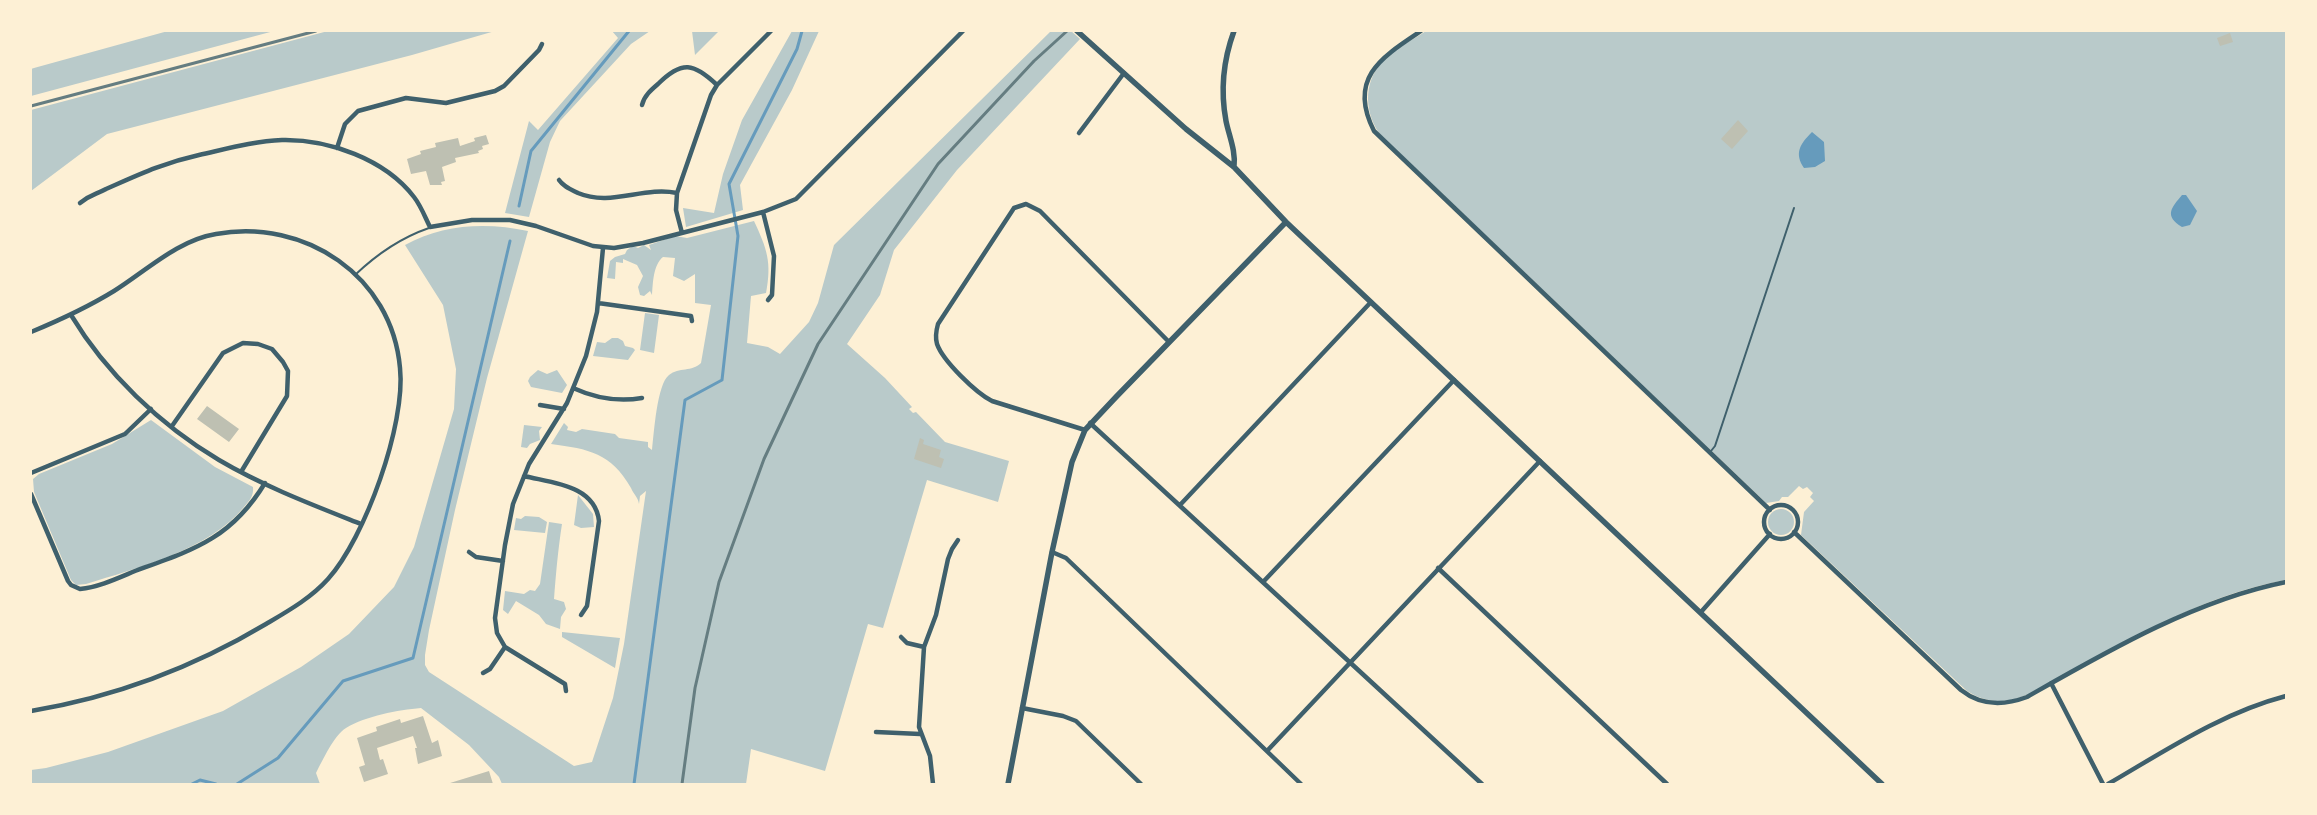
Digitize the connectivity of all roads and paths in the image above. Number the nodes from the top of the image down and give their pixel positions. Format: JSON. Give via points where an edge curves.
{"nodes":[{"id":1,"x":771,"y":31,"type":"edge"},
{"id":2,"x":963,"y":31,"type":"edge"},
{"id":3,"x":1077,"y":31,"type":"edge"},
{"id":4,"x":1234,"y":31,"type":"edge"},
{"id":5,"x":1422,"y":31,"type":"edge"},
{"id":6,"x":542,"y":44,"type":"dead end"},
{"id":7,"x":1124,"y":73,"type":"junction"},
{"id":8,"x":717,"y":85,"type":"junction"},
{"id":9,"x":642,"y":105,"type":"dead end"},
{"id":10,"x":1079,"y":133,"type":"dead end"},
{"id":11,"x":337,"y":148,"type":"junction"},
{"id":12,"x":1234,"y":167,"type":"junction"},
{"id":13,"x":559,"y":180,"type":"dead end"},
{"id":14,"x":677,"y":193,"type":"junction"},
{"id":15,"x":80,"y":203,"type":"dead end"},
{"id":16,"x":1794,"y":208,"type":"dead end"},
{"id":17,"x":764,"y":212,"type":"junction"},
{"id":18,"x":1286,"y":222,"type":"junction"},
{"id":19,"x":430,"y":228,"type":"junction"},
{"id":20,"x":682,"y":233,"type":"junction"},
{"id":21,"x":603,"y":248,"type":"junction"},
{"id":22,"x":356,"y":275,"type":"junction"},
{"id":23,"x":768,"y":300,"type":"dead end"},
{"id":24,"x":1371,"y":302,"type":"junction"},
{"id":25,"x":598,"y":303,"type":"junction"},
{"id":26,"x":71,"y":315,"type":"junction"},
{"id":27,"x":692,"y":321,"type":"dead end"},
{"id":28,"x":31,"y":332,"type":"edge"},
{"id":29,"x":1169,"y":342,"type":"junction"},
{"id":30,"x":1454,"y":380,"type":"junction"},
{"id":31,"x":573,"y":388,"type":"junction"},
{"id":32,"x":642,"y":398,"type":"dead end"},
{"id":33,"x":540,"y":405,"type":"dead end"},
{"id":34,"x":150,"y":409,"type":"junction"},
{"id":35,"x":564,"y":409,"type":"junction"},
{"id":36,"x":1090,"y":423,"type":"junction"},
{"id":37,"x":172,"y":426,"type":"junction"},
{"id":38,"x":1086,"y":430,"type":"junction"},
{"id":39,"x":1709,"y":453,"type":"junction"},
{"id":40,"x":1540,"y":461,"type":"junction"},
{"id":41,"x":241,"y":472,"type":"junction"},
{"id":42,"x":31,"y":473,"type":"edge"},
{"id":43,"x":524,"y":476,"type":"junction"},
{"id":44,"x":265,"y":483,"type":"junction"},
{"id":45,"x":31,"y":494,"type":"edge"},
{"id":46,"x":1180,"y":505,"type":"junction"},
{"id":47,"x":1770,"y":510,"type":"junction"},
{"id":48,"x":361,"y":524,"type":"junction"},
{"id":49,"x":1794,"y":532,"type":"junction"},
{"id":50,"x":1770,"y":534,"type":"junction"},
{"id":51,"x":958,"y":540,"type":"dead end"},
{"id":52,"x":469,"y":552,"type":"dead end"},
{"id":53,"x":1052,"y":552,"type":"junction"},
{"id":54,"x":502,"y":561,"type":"junction"},
{"id":55,"x":1438,"y":568,"type":"junction"},
{"id":56,"x":1264,"y":581,"type":"junction"},
{"id":57,"x":2286,"y":582,"type":"edge"},
{"id":58,"x":1701,"y":612,"type":"junction"},
{"id":59,"x":581,"y":615,"type":"dead end"},
{"id":60,"x":901,"y":637,"type":"dead end"},
{"id":61,"x":505,"y":647,"type":"junction"},
{"id":62,"x":924,"y":647,"type":"junction"},
{"id":63,"x":1351,"y":661,"type":"junction"},
{"id":64,"x":483,"y":673,"type":"dead end"},
{"id":65,"x":2051,"y":683,"type":"junction"},
{"id":66,"x":566,"y":691,"type":"dead end"},
{"id":67,"x":2286,"y":696,"type":"edge"},
{"id":68,"x":1022,"y":708,"type":"junction"},
{"id":69,"x":31,"y":711,"type":"edge"},
{"id":70,"x":876,"y":732,"type":"dead end"},
{"id":71,"x":920,"y":734,"type":"junction"},
{"id":72,"x":1267,"y":751,"type":"junction"},
{"id":73,"x":933,"y":784,"type":"edge"},
{"id":74,"x":1008,"y":784,"type":"edge"},
{"id":75,"x":1141,"y":784,"type":"edge"},
{"id":76,"x":1301,"y":784,"type":"edge"},
{"id":77,"x":1482,"y":784,"type":"edge"},
{"id":78,"x":1667,"y":784,"type":"edge"},
{"id":79,"x":1882,"y":784,"type":"edge"},
{"id":80,"x":2104,"y":784,"type":"edge"},
{"id":81,"x":2108,"y":784,"type":"edge"}],
"edges":[{"from":1,"to":8,"type":"street"},
{"from":2,"to":17,"type":"street","via":[[804,192],[787,204]]},
{"from":3,"to":7,"type":"street"},
{"from":4,"to":12,"type":"street","via":[[1222,80]]},
{"from":5,"to":39,"type":"street","via":[[1385,56],[1370,75],[1364,98],[1374,131]]},
{"from":6,"to":11,"type":"street","via":[[504,86],[495,91],[446,103],[406,98],[358,111],[345,124]]},
{"from":7,"to":10,"type":"street"},
{"from":7,"to":12,"type":"street"},
{"from":8,"to":9,"type":"street","via":[[696,68],[679,68],[669,73],[643,99]]},
{"from":8,"to":14,"type":"street"},
{"from":11,"to":15,"type":"street","via":[[283,140],[228,149],[156,166],[94,192]]},
{"from":11,"to":19,"type":"street","via":[[374,164],[399,181],[414,197]]},
{"from":12,"to":18,"type":"street"},
{"from":13,"to":14,"type":"street","via":[[564,186],[598,199],[659,191]]},
{"from":14,"to":20,"type":"street","via":[[676,210]]},
{"from":16,"to":39,"type":"lane","via":[[1715,446]]},
{"from":17,"to":20,"type":"street"},
{"from":17,"to":23,"type":"street","via":[[774,256],[772,295]]},
{"from":18,"to":24,"type":"street"},
{"from":18,"to":29,"type":"street"},
{"from":19,"to":21,"type":"street","via":[[472,220],[510,220]]},
{"from":19,"to":22,"type":"lane","via":[[385,249]]},
{"from":20,"to":21,"type":"street","via":[[623,247]]},
{"from":21,"to":25,"type":"street"},
{"from":22,"to":26,"type":"street","via":[[324,251],[292,237],[256,231],[218,233],[183,245]]},
{"from":22,"to":48,"type":"street","via":[[369,289],[388,321],[401,371],[395,425]]},
{"from":24,"to":30,"type":"street"},
{"from":24,"to":46,"type":"street"},
{"from":25,"to":27,"type":"street","via":[[691,316]]},
{"from":25,"to":31,"type":"street","via":[[589,346]]},
{"from":26,"to":28,"type":"street"},
{"from":26,"to":34,"type":"street","via":[[101,357]]},
{"from":29,"to":36,"type":"street"},
{"from":29,"to":38,"type":"street","via":[[1034,206],[1022,204],[1014,208],[936,330],[937,342],[944,357],[984,397]]},
{"from":30,"to":40,"type":"street"},
{"from":30,"to":56,"type":"street"},
{"from":31,"to":32,"type":"street","via":[[593,396],[627,401]]},
{"from":31,"to":35,"type":"street"},
{"from":33,"to":35,"type":"street"},
{"from":34,"to":37,"type":"street"},
{"from":34,"to":42,"type":"street","via":[[125,434]]},
{"from":35,"to":43,"type":"street"},
{"from":36,"to":38,"type":"street"},
{"from":36,"to":46,"type":"street"},
{"from":37,"to":41,"type":"street"},
{"from":37,"to":41,"type":"street","via":[[224,353],[243,343],[272,349],[288,371],[287,396]]},
{"from":38,"to":53,"type":"street","via":[[1072,462]]},
{"from":39,"to":47,"type":"street"},
{"from":40,"to":55,"type":"street"},
{"from":40,"to":58,"type":"street"},
{"from":41,"to":44,"type":"street"},
{"from":43,"to":54,"type":"street","via":[[509,518]]},
{"from":43,"to":59,"type":"street","via":[[579,490],[596,509],[599,520],[587,606]]},
{"from":44,"to":45,"type":"street","via":[[241,516],[214,538],[166,560],[80,589],[68,581]]},
{"from":44,"to":48,"type":"street"},
{"from":46,"to":56,"type":"street"},
{"from":47,"to":49,"type":"street","via":[[1783,506],[1792,509],[1798,519]]},
{"from":47,"to":50,"type":"street","via":[[1764,520]]},
{"from":48,"to":69,"type":"street","via":[[349,550],[328,578],[307,598],[260,628],[206,657],[152,680]]},
{"from":49,"to":50,"type":"street","via":[[1784,539]]},
{"from":49,"to":65,"type":"street","via":[[1968,695],[1987,702],[2006,703],[2027,697]]},
{"from":50,"to":58,"type":"street"},
{"from":51,"to":62,"type":"street","via":[[948,559],[936,615]]},
{"from":52,"to":54,"type":"street","via":[[476,557]]},
{"from":53,"to":68,"type":"street"},
{"from":53,"to":72,"type":"street","via":[[1066,558]]},
{"from":54,"to":61,"type":"street","via":[[495,626]]},
{"from":55,"to":63,"type":"street"},
{"from":55,"to":78,"type":"street"},
{"from":56,"to":63,"type":"street"},
{"from":57,"to":65,"type":"street","via":[[2186,614]]},
{"from":58,"to":79,"type":"street"},
{"from":60,"to":62,"type":"street"},
{"from":61,"to":64,"type":"street","via":[[490,669]]},
{"from":61,"to":66,"type":"street","via":[[565,684]]},
{"from":62,"to":71,"type":"street"},
{"from":63,"to":72,"type":"street"},
{"from":63,"to":77,"type":"street"},
{"from":65,"to":80,"type":"street"},
{"from":67,"to":81,"type":"street","via":[[2230,716]]},
{"from":68,"to":74,"type":"street"},
{"from":68,"to":75,"type":"street","via":[[1076,721]]},
{"from":70,"to":71,"type":"street"},
{"from":71,"to":73,"type":"street","via":[[930,756]]},
{"from":72,"to":76,"type":"street"}]}
